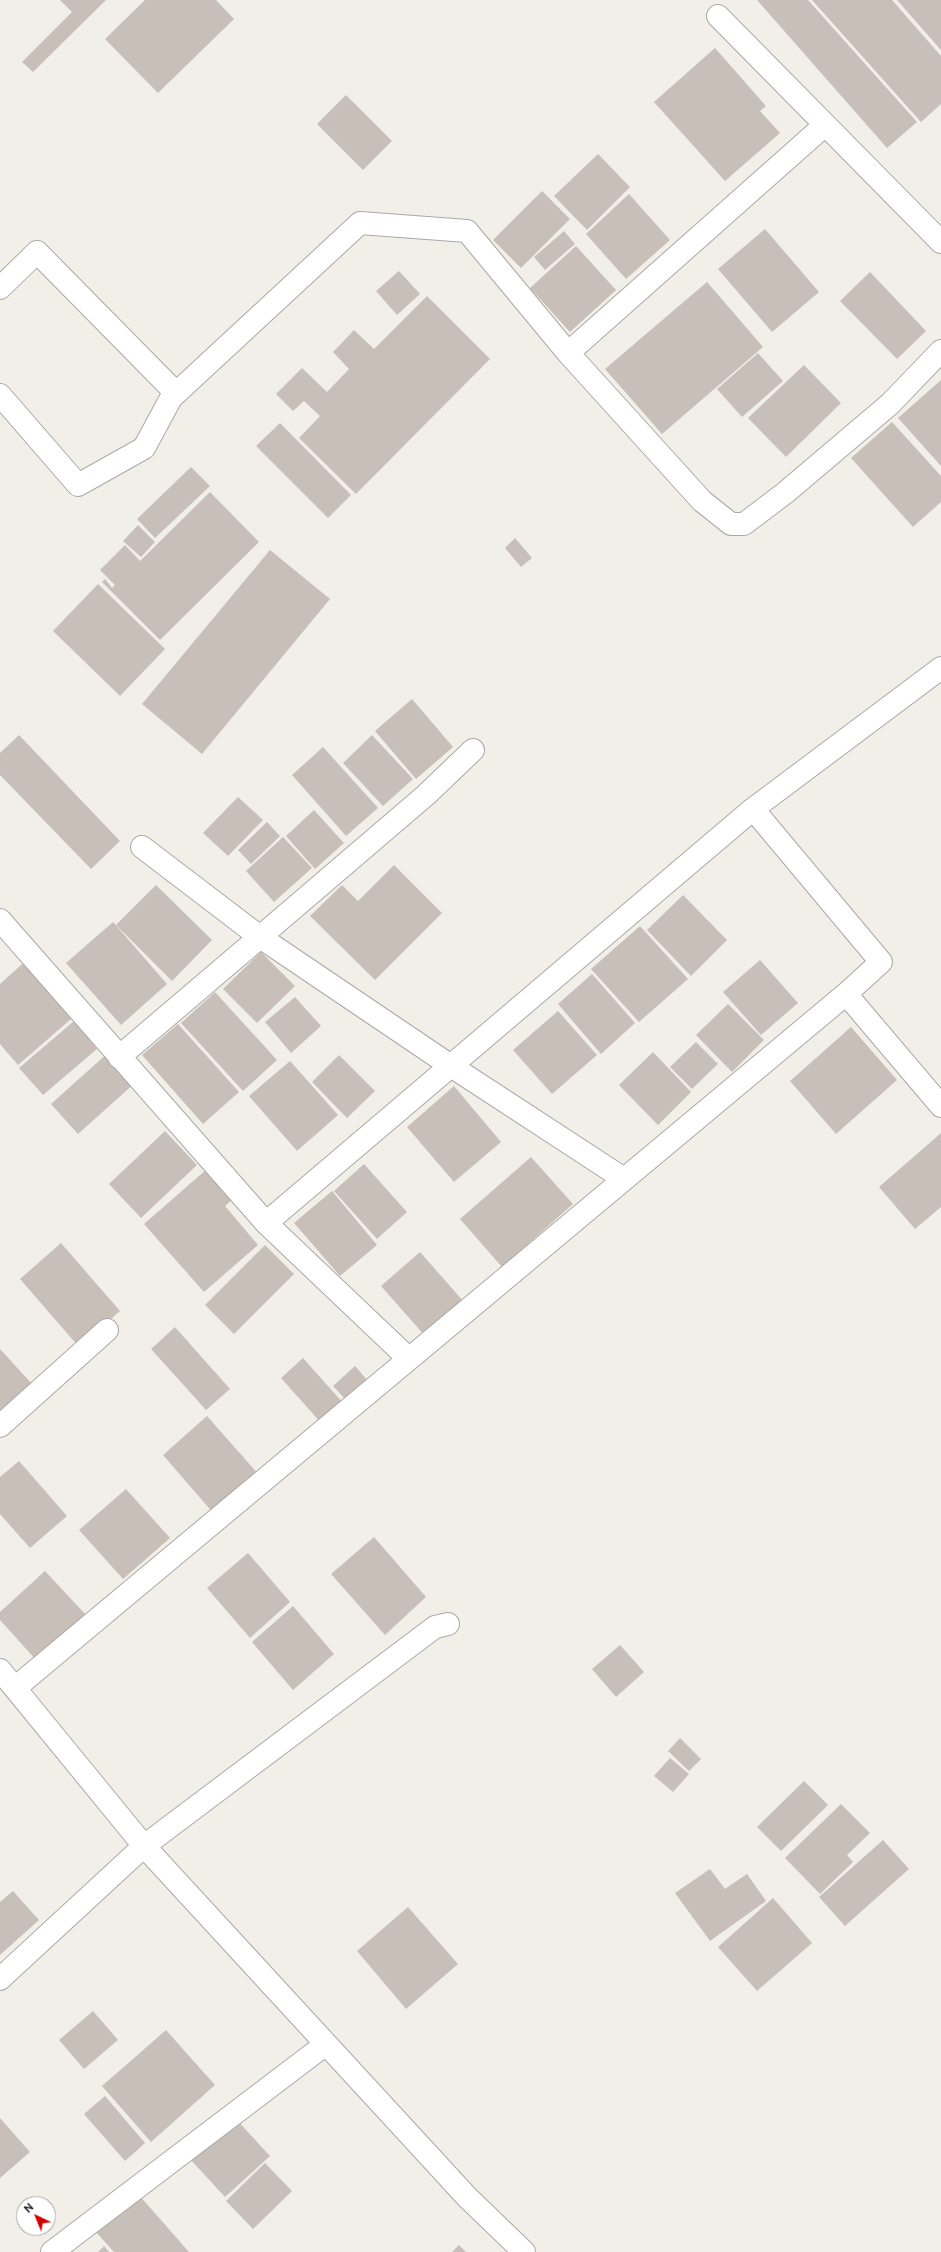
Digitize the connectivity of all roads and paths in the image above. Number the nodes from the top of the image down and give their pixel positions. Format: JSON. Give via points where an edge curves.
{"nodes":[{"id":1,"x":718,"y":16,"type":"dead end"},
{"id":2,"x":825,"y":125,"type":"junction"},
{"id":3,"x":941,"y":242,"type":"edge"},
{"id":4,"x":0,"y":288,"type":"edge"},
{"id":5,"x":941,"y":351,"type":"edge"},
{"id":6,"x":568,"y":353,"type":"junction"},
{"id":7,"x":176,"y":393,"type":"junction"},
{"id":8,"x":0,"y":395,"type":"edge"},
{"id":9,"x":938,"y":677,"type":"edge"},
{"id":10,"x":472,"y":750,"type":"dead end"},
{"id":11,"x":752,"y":809,"type":"junction"},
{"id":12,"x":142,"y":847,"type":"dead end"},
{"id":13,"x":0,"y":921,"type":"edge"},
{"id":14,"x":260,"y":937,"type":"junction"},
{"id":15,"x":846,"y":994,"type":"junction"},
{"id":16,"x":120,"y":1057,"type":"junction"},
{"id":17,"x":451,"y":1066,"type":"junction"},
{"id":18,"x":941,"y":1106,"type":"edge"},
{"id":19,"x":624,"y":1179,"type":"junction"},
{"id":20,"x":266,"y":1223,"type":"junction"},
{"id":21,"x":107,"y":1330,"type":"dead end"},
{"id":22,"x":409,"y":1359,"type":"junction"},
{"id":23,"x":0,"y":1426,"type":"edge"},
{"id":24,"x":448,"y":1624,"type":"dead end"},
{"id":25,"x":0,"y":1670,"type":"edge"},
{"id":26,"x":15,"y":1688,"type":"junction"},
{"id":27,"x":144,"y":1846,"type":"junction"},
{"id":28,"x":0,"y":1979,"type":"edge"},
{"id":29,"x":326,"y":2044,"type":"junction"},
{"id":30,"x":52,"y":2252,"type":"edge"},
{"id":31,"x":524,"y":2252,"type":"edge"}],
"edges":[{"from":1,"to":2,"type":"street"},
{"from":2,"to":3,"type":"street"},
{"from":2,"to":6,"type":"street"},
{"from":4,"to":7,"type":"street","via":[[37,252]]},
{"from":5,"to":6,"type":"street","via":[[890,404],[785,493],[744,524],[731,524],[702,501]]},
{"from":6,"to":7,"type":"street","via":[[467,231],[360,223]]},
{"from":7,"to":8,"type":"street","via":[[144,448],[78,485]]},
{"from":9,"to":11,"type":"street"},
{"from":10,"to":14,"type":"street","via":[[426,795]]},
{"from":11,"to":15,"type":"street","via":[[881,962]]},
{"from":11,"to":17,"type":"street"},
{"from":12,"to":14,"type":"street"},
{"from":13,"to":16,"type":"street"},
{"from":14,"to":16,"type":"street"},
{"from":14,"to":17,"type":"street"},
{"from":15,"to":18,"type":"street"},
{"from":15,"to":19,"type":"street"},
{"from":16,"to":20,"type":"street"},
{"from":17,"to":19,"type":"street"},
{"from":17,"to":20,"type":"street"},
{"from":19,"to":22,"type":"street"},
{"from":20,"to":22,"type":"street"},
{"from":21,"to":23,"type":"street"},
{"from":22,"to":26,"type":"street"},
{"from":24,"to":27,"type":"street","via":[[435,1627]]},
{"from":25,"to":26,"type":"street"},
{"from":26,"to":27,"type":"street"},
{"from":27,"to":28,"type":"street"},
{"from":27,"to":29,"type":"street"},
{"from":29,"to":30,"type":"street"},
{"from":29,"to":31,"type":"street","via":[[467,2197]]}]}
